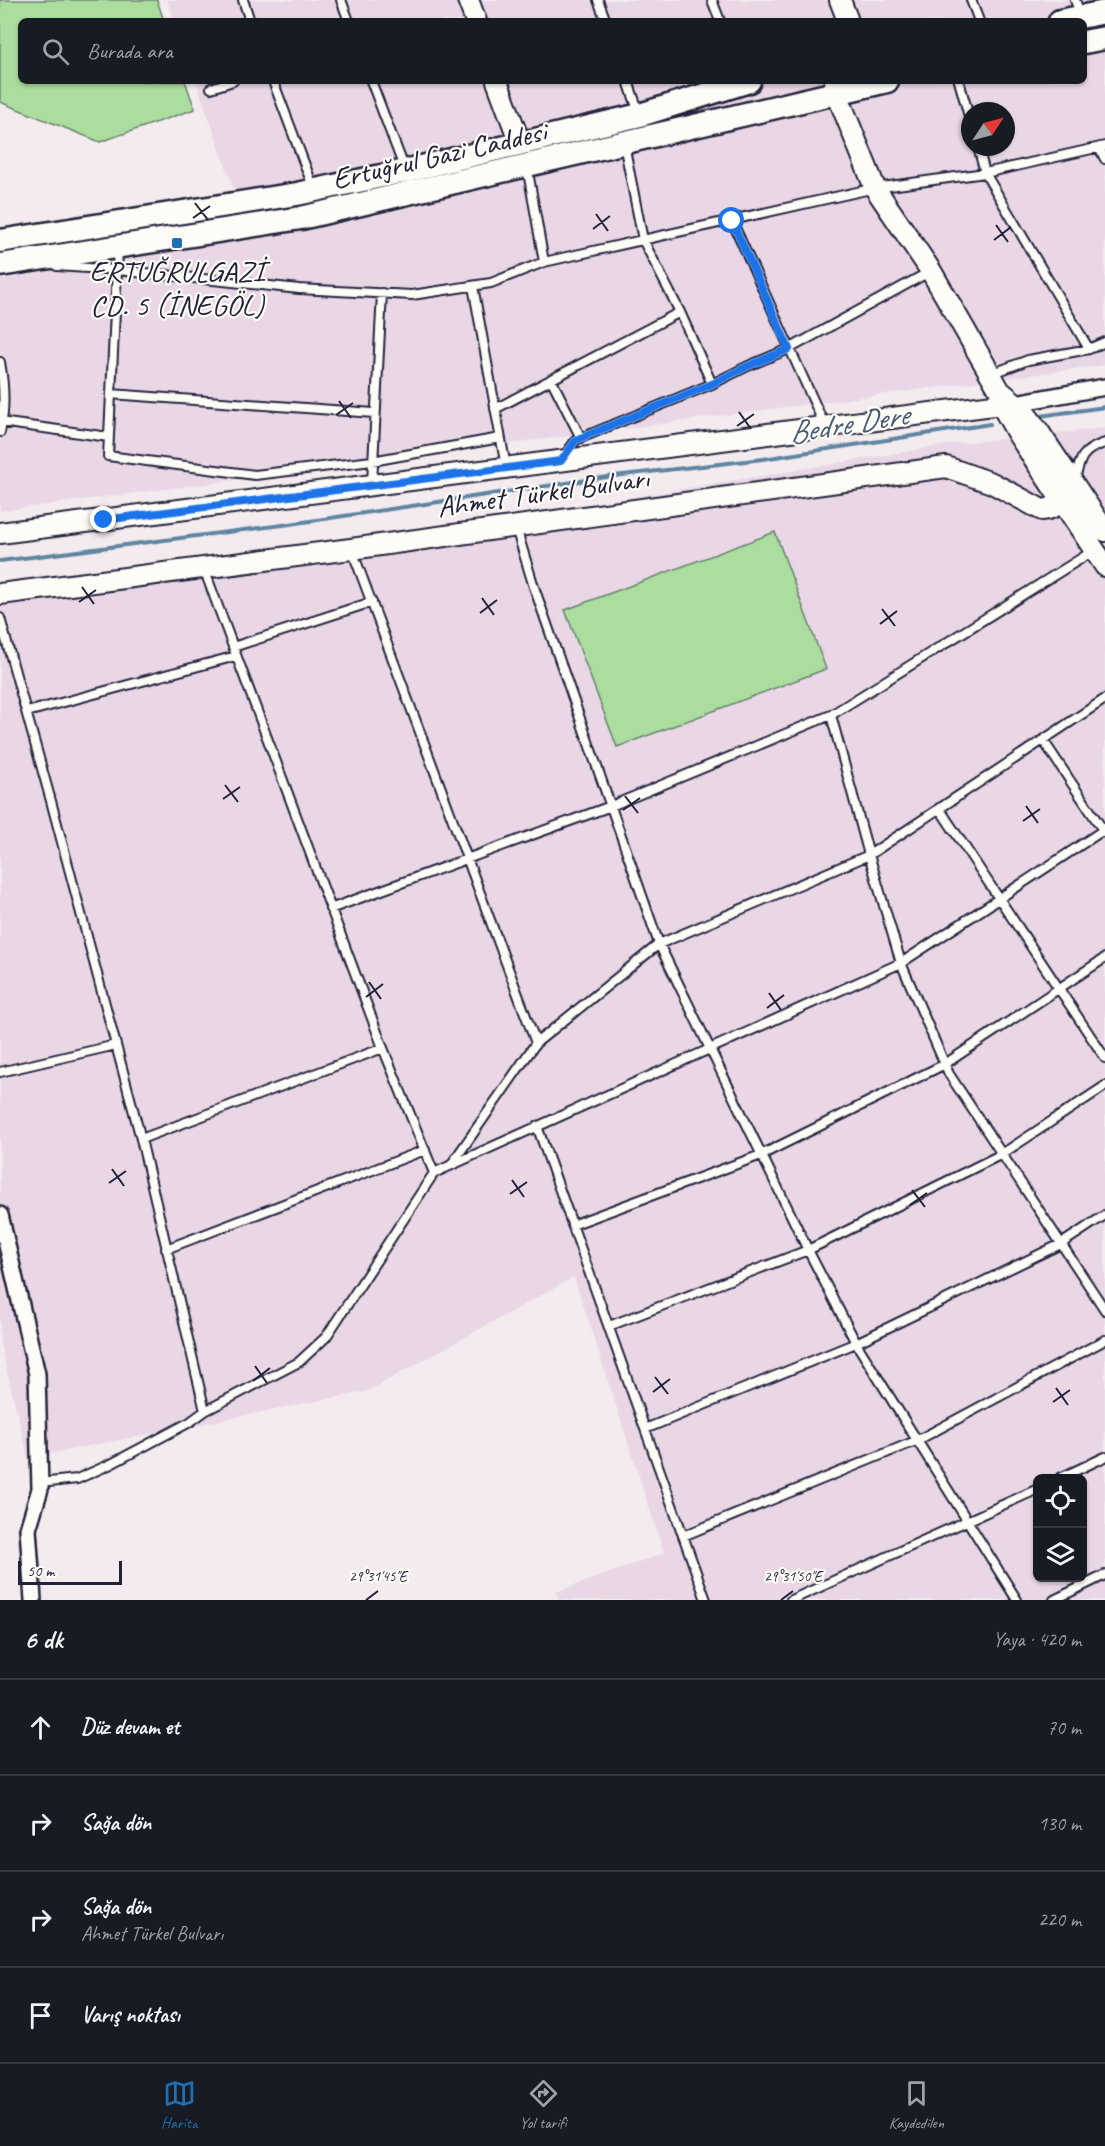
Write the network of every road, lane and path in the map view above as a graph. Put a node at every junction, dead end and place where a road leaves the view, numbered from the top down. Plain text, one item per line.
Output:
1 (243, 0) edge
2 (341, 0) edge
3 (468, 0) edge
4 (598, 0) edge
5 (712, 0) edge
6 (840, 0) edge
7 (971, 0) edge
8 (1105, 12) edge
9 (1072, 13) edge
10 (249, 18) edge
11 (348, 18) edge
12 (473, 18) edge
13 (605, 18) edge
14 (719, 18) edge
15 (847, 18) edge
16 (978, 18) edge
17 (1105, 38) edge
18 (1087, 41) edge
19 (223, 84) edge
20 (274, 84) edge
21 (372, 84) edge
22 (499, 84) edge
23 (628, 84) edge
24 (735, 84) edge
25 (858, 84) edge
26 (960, 84) edge
27 (836, 87) edge
28 (211, 88) dead end
29 (965, 102) edge
30 (640, 115) junction
31 (520, 143) junction
32 (624, 143) junction
33 (1102, 147) edge
34 (980, 156) edge
35 (1105, 159) edge
36 (526, 165) junction
37 (405, 171) junction
38 (985, 173) junction
39 (875, 188) junction
40 (315, 190) junction
41 (732, 221) junction
42 (644, 240) junction
43 (0, 241) edge
44 (118, 246) junction
45 (544, 262) junction
46 (7, 264) edge
47 (117, 270) junction
48 (930, 271) junction
49 (472, 286) junction
50 (382, 293) junction
51 (680, 312) junction
52 (1105, 342) edge
53 (789, 349) junction
54 (1089, 350) junction
55 (0, 362) edge
56 (990, 374) junction
57 (1, 376) edge
58 (551, 379) junction
59 (712, 384) junction
60 (1105, 387) edge
61 (111, 394) junction
62 (1005, 400) junction
63 (495, 409) junction
64 (374, 413) junction
65 (1, 422) edge
66 (825, 427) junction
67 (0, 432) edge
68 (109, 437) junction
69 (500, 438) junction
70 (581, 438) junction
71 (1105, 443) edge
72 (372, 461) junction
73 (561, 461) junction
74 (506, 468) junction
75 (1074, 484) junction
76 (371, 486) junction
77 (1062, 502) junction
78 (516, 526) junction
79 (1105, 531) edge
80 (0, 533) edge
81 (351, 549) junction
82 (1100, 558) edge
83 (203, 568) junction
84 (0, 594) edge
85 (372, 602) junction
86 (0, 618) edge
87 (233, 647) junction
88 (236, 656) junction
89 (1105, 699) edge
90 (27, 712) junction
91 (831, 715) junction
92 (1043, 740) junction
93 (611, 806) junction
94 (939, 808) junction
95 (1104, 831) edge
96 (869, 855) junction
97 (468, 858) junction
98 (999, 899) junction
99 (330, 909) junction
100 (659, 944) junction
101 (1105, 958) edge
102 (901, 963) junction
103 (1059, 989) junction
104 (536, 1043) junction
105 (116, 1045) junction
106 (382, 1048) junction
107 (710, 1049) junction
108 (1105, 1058) edge
109 (945, 1064) junction
110 (0, 1072) edge
111 (1105, 1086) edge
112 (537, 1126) junction
113 (141, 1139) junction
114 (425, 1150) junction
115 (1002, 1154) junction
116 (761, 1155) junction
117 (450, 1166) junction
118 (434, 1173) junction
119 (0, 1215) edge
120 (1105, 1215) edge
121 (572, 1225) junction
122 (1061, 1244) junction
123 (166, 1249) junction
124 (808, 1250) junction
125 (1105, 1310) edge
126 (609, 1326) junction
127 (1105, 1340) edge
128 (856, 1342) junction
129 (205, 1412) junction
130 (645, 1429) junction
131 (918, 1440) junction
132 (1105, 1457) edge
133 (1070, 1474) edge
134 (40, 1483) junction
135 (1033, 1491) edge
136 (968, 1522) junction
137 (683, 1536) junction
138 (1105, 1575) edge
139 (33, 1600) edge
140 (706, 1600) edge
141 (791, 1600) edge
142 (1017, 1600) edge
143 (1054, 1600) edge

1 - 10 lane
2 - 11 lane
3 - 12 street
4 - 13 lane
5 - 14 lane
6 - 15 street
7 - 16 lane
8 - 9 main road
17 - 18 main road
19 - 28 lane
20 - 40 lane
21 - 37 lane
22 - 31 street
23 - 30 lane
24 - 30 main road, Ertuğrul Gazi Caddesi
25 - 27 main road, Ertuğrul Gazi Caddesi
26 - 29 lane
27 - 32 main road, Ertuğrul Gazi Caddesi
27 - 39 street
30 - 31 main road, Ertuğrul Gazi Caddesi
31 - 36 main road
31 - 37 main road, Ertuğrul Gazi Caddesi
32 - 36 main road, Ertuğrul Gazi Caddesi
32 - 42 lane
33 - 35 lane
33 - 38 lane
34 - 38 lane
36 - 44 main road, Ertuğrul Gazi Caddesi
36 - 45 lane
37 - 40 main road, Ertuğrul Gazi Caddesi
38 - 39 lane
38 - 54 lane
39 - 41 lane
39 - 48 street
40 - 43 main road, Ertuğrul Gazi Caddesi
41 - 42 lane
41 - 53 lane
42 - 45 lane
42 - 51 lane
44 - 46 main road, Ertuğrul Gazi Caddesi
44 - 47 lane
45 - 49 lane
46 - 47 lane
47 - 50 lane
47 - 61 lane
48 - 53 lane
48 - 56 street
49 - 50 lane
49 - 63 lane
50 - 64 lane
51 - 58 lane
51 - 59 lane
52 - 54 lane
53 - 59 lane
53 - 66 lane
54 - 56 lane
55 - 57 lane
56 - 62 street
57 - 65 lane
58 - 63 lane
58 - 70 lane
59 - 70 lane
60 - 62 street
61 - 64 lane
61 - 68 lane
62 - 66 street, Ahmet Türkel Bulvarı
62 - 75 street
62 - 77 street
63 - 69 lane
64 - 72 lane
65 - 67 lane
65 - 68 lane
66 - 73 street, Ahmet Türkel Bulvarı
68 - 72 lane
69 - 72 lane
69 - 74 lane
70 - 73 lane
71 - 75 lane
72 - 76 lane
73 - 74 street, Ahmet Türkel Bulvarı
74 - 76 street, Ahmet Türkel Bulvarı
75 - 77 street
75 - 79 street
76 - 80 street, Ahmet Türkel Bulvarı
77 - 78 street, Ahmet Türkel Bulvarı
77 - 82 street
78 - 81 street, Ahmet Türkel Bulvarı
78 - 93 lane
81 - 83 street, Ahmet Türkel Bulvarı
81 - 85 lane
82 - 91 lane
83 - 84 street, Ahmet Türkel Bulvarı
83 - 87 lane
85 - 87 lane
85 - 97 lane
86 - 90 lane
87 - 88 lane
88 - 90 lane
88 - 99 lane
89 - 92 lane
90 - 105 lane
91 - 93 lane
91 - 96 lane
92 - 94 lane
92 - 95 lane
93 - 97 lane
93 - 100 lane
94 - 96 lane
94 - 98 lane
95 - 98 lane
96 - 100 lane
96 - 102 lane
97 - 99 lane
97 - 104 lane
98 - 102 lane
98 - 103 lane
99 - 106 lane
100 - 104 lane
100 - 107 lane
101 - 103 lane
102 - 107 lane
102 - 109 lane
103 - 108 lane
103 - 109 lane
104 - 117 lane
105 - 110 lane
105 - 113 lane
106 - 113 lane
106 - 114 lane
107 - 112 lane
107 - 116 lane
109 - 115 lane
109 - 116 lane
111 - 115 lane
112 - 117 lane
112 - 121 lane
113 - 123 lane
114 - 118 lane
114 - 123 lane
115 - 122 lane
115 - 124 lane
116 - 121 lane
116 - 124 lane
117 - 118 lane
118 - 129 lane
119 - 134 street
120 - 122 lane
121 - 126 lane
122 - 125 lane
122 - 128 lane
123 - 129 lane
124 - 126 lane
124 - 128 lane
126 - 130 lane
127 - 131 lane
128 - 130 lane
128 - 131 lane
129 - 134 lane
130 - 137 lane
131 - 136 lane
131 - 137 lane
132 - 133 lane
134 - 139 street
135 - 136 lane
136 - 141 lane
136 - 142 lane
137 - 140 lane
138 - 143 lane

